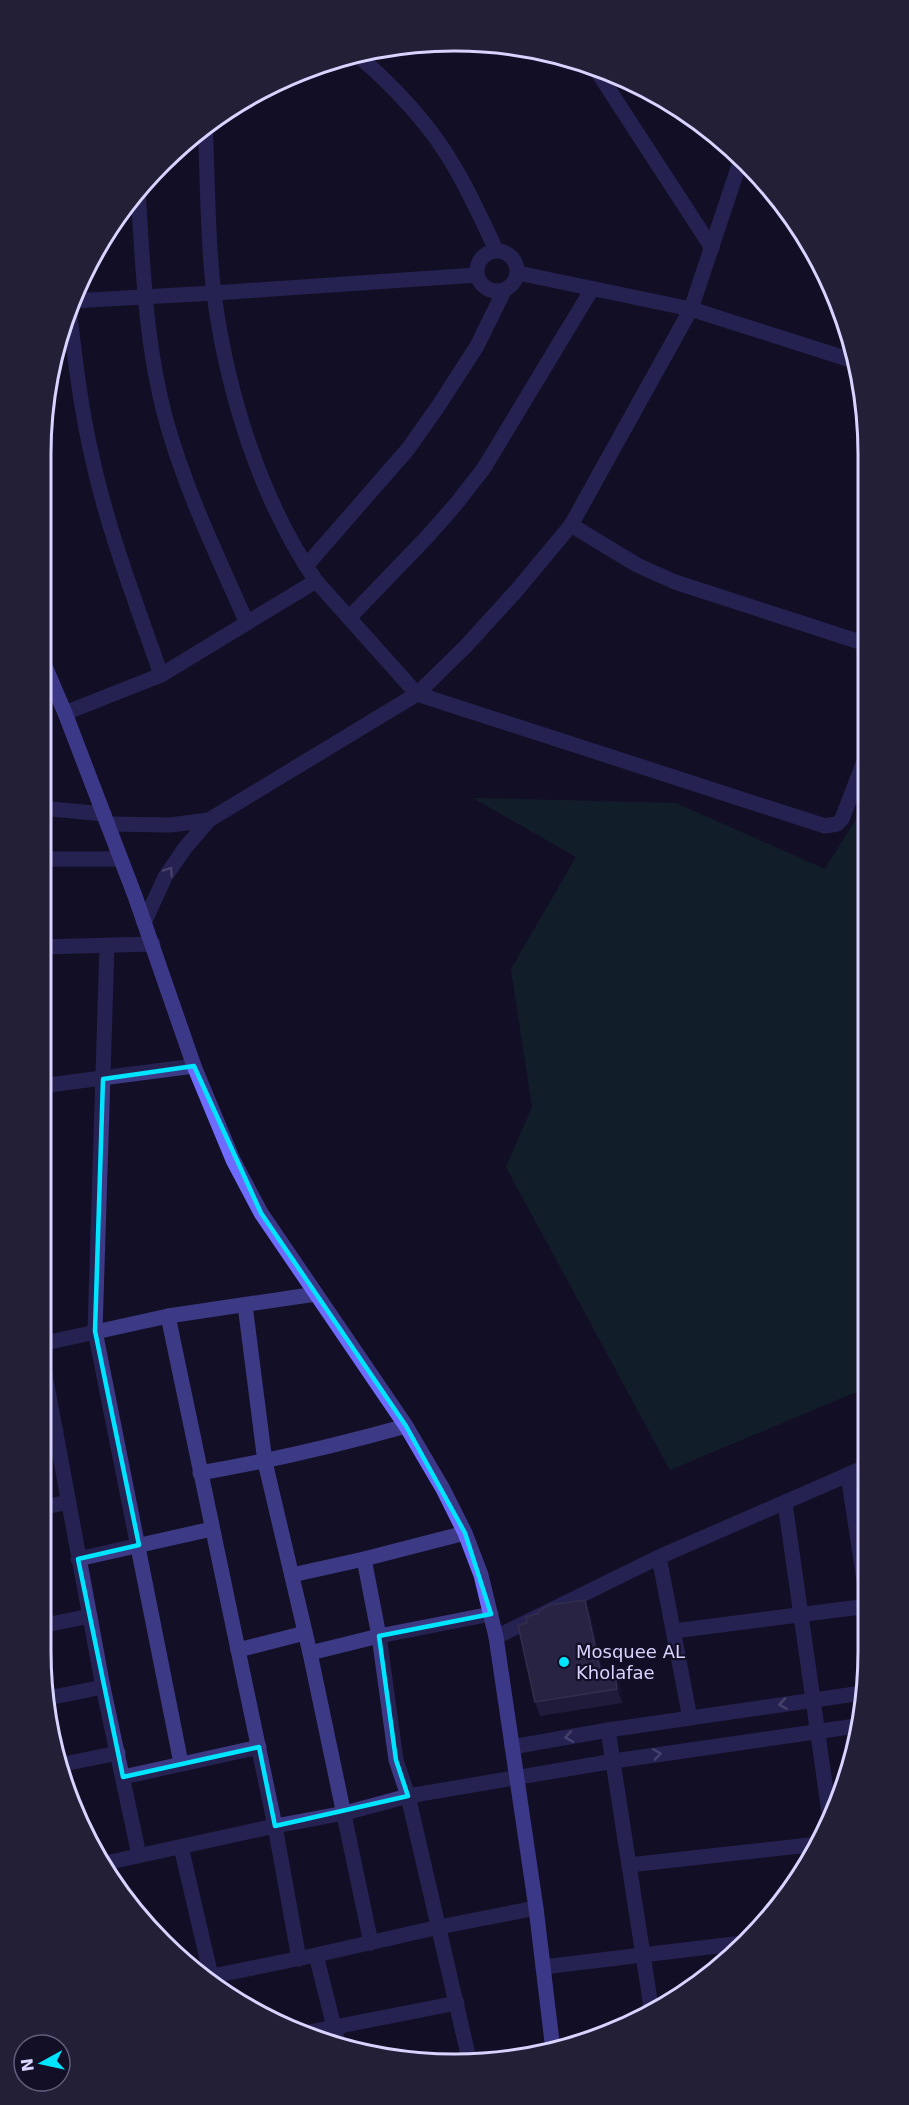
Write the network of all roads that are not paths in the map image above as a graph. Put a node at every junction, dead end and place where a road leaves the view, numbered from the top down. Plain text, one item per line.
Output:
1 (364, 62) edge
2 (602, 79) edge
3 (206, 137) edge
4 (738, 167) edge
5 (139, 203) edge
6 (712, 248) junction
7 (496, 250) junction
8 (518, 273) junction
9 (477, 275) junction
10 (592, 289) junction
11 (504, 291) junction
12 (214, 293) junction
13 (144, 297) junction
14 (82, 300) edge
15 (691, 309) junction
16 (71, 327) edge
17 (846, 357) edge
18 (571, 525) junction
19 (306, 566) junction
20 (316, 581) junction
21 (349, 618) junction
22 (247, 623) junction
23 (858, 641) edge
24 (161, 675) junction
25 (51, 681) edge
26 (417, 694) junction
27 (65, 712) junction
28 (858, 777) edge
29 (51, 810) edge
30 (105, 819) junction
31 (209, 820) junction
32 (51, 859) edge
33 (120, 859) junction
34 (144, 923) junction
35 (153, 944) junction
36 (107, 946) junction
37 (51, 947) edge
38 (194, 1066) junction
39 (103, 1079) junction
40 (51, 1085) edge
41 (316, 1294) junction
42 (245, 1305) junction
43 (168, 1316) junction
44 (95, 1331) junction
45 (51, 1341) edge
46 (51, 1407) edge
47 (406, 1426) junction
48 (56, 1431) junction
49 (51, 1432) edge
50 (265, 1462) junction
51 (858, 1470) edge
52 (200, 1473) junction
53 (848, 1475) junction
54 (68, 1502) junction
55 (786, 1503) junction
56 (51, 1506) edge
57 (212, 1529) junction
58 (465, 1533) junction
59 (858, 1540) edge
60 (139, 1545) junction
61 (659, 1557) junction
62 (78, 1559) junction
63 (364, 1559) junction
64 (292, 1575) junction
65 (858, 1607) edge
66 (491, 1614) junction
67 (802, 1615) junction
68 (90, 1616) junction
69 (51, 1624) edge
70 (674, 1631) junction
71 (305, 1633) junction
72 (379, 1636) junction
73 (496, 1637) junction
74 (238, 1650) junction
75 (310, 1653) junction
76 (103, 1687) junction
77 (856, 1694) edge
78 (54, 1697) edge
79 (814, 1700) junction
80 (690, 1718) junction
81 (850, 1727) edge
82 (608, 1730) junction
83 (819, 1731) junction
84 (259, 1747) junction
85 (512, 1747) junction
86 (118, 1753) junction
87 (614, 1761) junction
88 (67, 1763) edge
89 (181, 1763) junction
90 (123, 1777) junction
91 (516, 1778) junction
92 (408, 1796) junction
93 (829, 1801) edge
94 (345, 1813) junction
95 (275, 1826) junction
96 (808, 1845) edge
97 (181, 1847) junction
98 (139, 1855) junction
99 (111, 1862) edge
100 (629, 1865) junction
101 (536, 1908) junction
102 (439, 1927) junction
103 (371, 1942) junction
104 (729, 1946) edge
105 (316, 1955) junction
106 (642, 1955) junction
107 (299, 1959) junction
108 (543, 1967) junction
109 (209, 1971) edge
110 (216, 1976) edge
111 (457, 2003) junction
112 (650, 2003) edge
113 (335, 2027) junction
114 (318, 2030) edge
115 (337, 2036) edge
116 (552, 2042) edge
117 (468, 2053) edge

1 - 7 street
2 - 6 street
3 - 12 street
4 - 6 street
5 - 13 street
6 - 15 street
7 - 8 street
7 - 9 street
8 - 10 street
8 - 11 street
9 - 11 street
9 - 12 street
10 - 15 street
10 - 21 street
11 - 19 street
12 - 13 street
12 - 19 street
13 - 14 street
13 - 22 street
15 - 17 street
15 - 18 street
16 - 24 street
18 - 23 street
18 - 26 street
19 - 20 street
20 - 21 street
20 - 22 street
21 - 26 street
22 - 24 street
24 - 27 street
25 - 27 main road
26 - 28 street
26 - 31 street
27 - 30 main road
29 - 30 street
30 - 31 street
30 - 33 main road
34 -> 31 street
32 - 33 street
33 - 34 main road
34 - 35 main road
35 - 36 street
35 - 38 main road
36 - 37 street
36 - 39 street
38 - 39 street
38 - 41 main road
39 - 40 street
39 - 44 street
41 - 42 street
41 - 47 main road
42 - 43 street
42 - 50 street
43 - 44 street
43 - 52 street
44 - 45 street
44 - 60 street
46 - 48 street
47 - 50 street
47 - 58 main road
48 - 49 street
48 - 54 street
50 - 52 street
50 - 64 street
51 - 53 street
52 - 57 street
53 - 55 street
53 - 59 street
54 - 56 street
54 - 62 street
55 - 61 street
55 - 67 street
57 - 60 street
57 - 74 street
58 - 63 street
58 - 66 main road
60 - 62 street
60 - 89 street
61 - 70 street
61 - 73 street
62 - 68 street
63 - 64 street
63 - 72 street
64 - 71 street
65 - 67 street
66 - 72 street
66 - 73 main road
67 - 70 street
67 - 79 street
68 - 69 street
68 - 76 street
70 - 80 street
71 - 74 street
71 - 75 street
72 - 75 street
72 - 92 street
73 - 85 main road
74 - 84 street
75 - 94 street
76 - 78 street
76 - 86 street
77 - 79 street
79 -> 80 street
79 - 83 street
80 - 82 street
81 - 83 street
82 -> 85 street
82 - 87 street
87 -> 83 street
83 - 93 street
84 - 89 street
84 - 95 street
85 - 91 main road
86 - 88 street
86 - 90 street
87 - 91 street
87 - 100 street
89 - 90 street
90 - 98 street
91 - 92 street
91 - 101 main road
92 - 94 street
92 - 102 street
94 - 95 street
94 - 103 street
95 - 97 street
95 - 107 street
96 - 100 street
97 - 98 street
97 - 109 street
98 - 99 street
100 - 106 street
101 - 102 street
101 - 108 main road
102 - 103 street
102 - 111 street
103 - 105 street
104 - 106 street
105 - 107 street
105 - 113 street
106 - 108 street
106 - 112 street
107 - 110 street
108 - 116 main road
111 - 113 street
111 - 117 street
113 - 114 street
113 - 115 street

